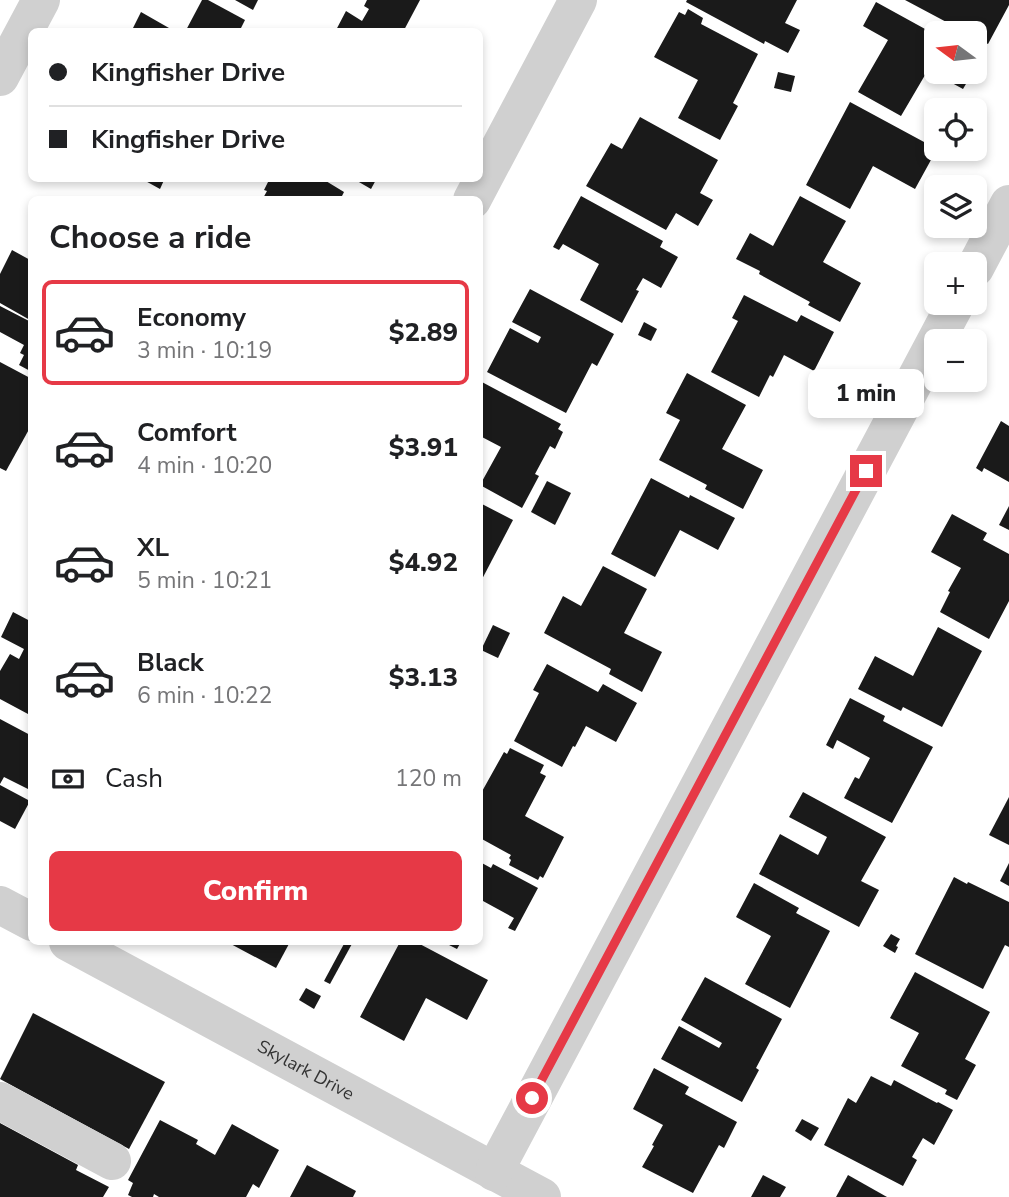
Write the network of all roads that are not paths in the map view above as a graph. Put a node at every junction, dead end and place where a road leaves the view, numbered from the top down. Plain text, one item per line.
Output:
1 (41, 0) edge
2 (579, 0) edge
3 (0, 77) edge
4 (483, 179) edge
5 (1009, 204) edge
6 (984, 252) edge
7 (950, 315) edge
8 (0, 905) edge
9 (28, 920) edge
10 (78, 945) edge
11 (0, 1101) edge
12 (112, 1161) dead end
13 (494, 1172) junction
14 (541, 1197) edge

1 - 3 street
2 - 4 street
5 - 6 street
7 - 13 street
8 - 9 street
10 - 13 street, Skylark Drive
11 - 12 street
13 - 14 street, Skylark Drive

